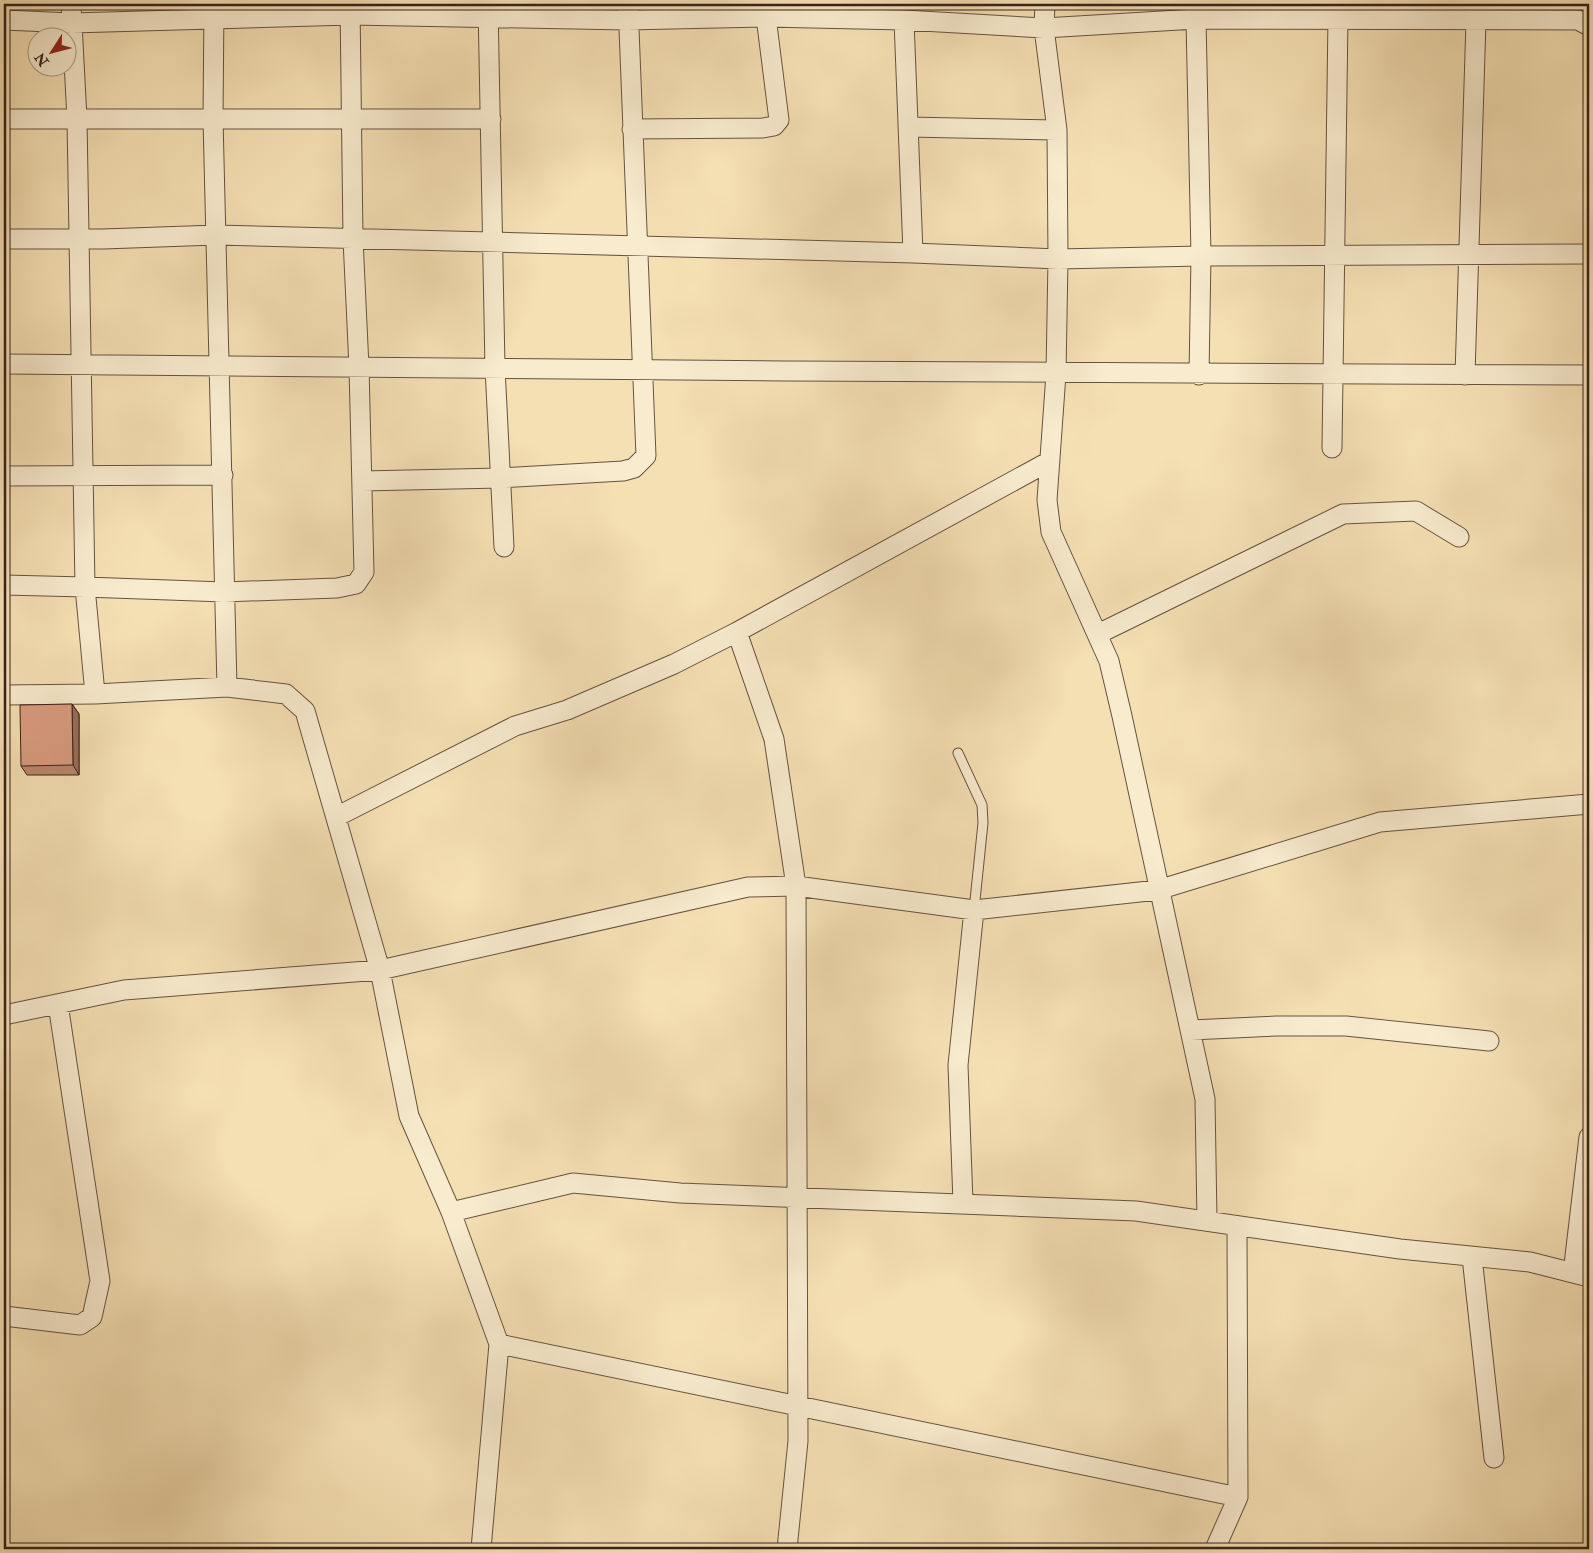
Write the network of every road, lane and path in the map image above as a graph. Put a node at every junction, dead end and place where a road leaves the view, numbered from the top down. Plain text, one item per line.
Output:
1 (71, 4) edge
2 (1045, 4) edge
3 (350, 10) edge
4 (488, 11) edge
5 (214, 12) edge
6 (627, 12) edge
7 (766, 18) junction
8 (1338, 18) junction
9 (1196, 19) junction
10 (4, 20) edge
11 (904, 20) junction
12 (1476, 21) junction
13 (72, 23) junction
14 (1589, 26) edge
15 (1044, 28) junction
16 (212, 118) junction
17 (351, 118) junction
18 (490, 118) junction
19 (4, 119) edge
20 (77, 119) junction
21 (908, 127) junction
22 (632, 129) junction
23 (1057, 130) junction
24 (216, 235) junction
25 (4, 239) edge
26 (79, 239) junction
27 (353, 239) junction
28 (493, 243) junction
29 (637, 246) junction
30 (913, 253) junction
31 (1589, 254) edge
32 (1334, 255) junction
33 (1469, 255) junction
34 (1201, 256) junction
35 (1058, 259) junction
36 (4, 364) edge
37 (82, 365) junction
38 (220, 366) junction
39 (359, 366) junction
40 (495, 368) junction
41 (642, 368) junction
42 (1056, 374) junction
43 (1199, 374) junction
44 (1333, 375) junction
45 (1465, 375) junction
46 (1589, 375) edge
47 (1332, 448) dead end
48 (1048, 462) junction
49 (223, 475) junction
50 (4, 476) edge
51 (83, 476) junction
52 (500, 478) junction
53 (362, 481) junction
54 (1459, 537) dead end
55 (504, 547) dead end
56 (4, 585) edge
57 (85, 587) junction
58 (224, 592) junction
59 (737, 632) junction
60 (1098, 634) junction
61 (227, 687) junction
62 (95, 694) junction
63 (4, 695) edge
64 (958, 753) dead end
65 (1589, 804) edge
66 (336, 817) junction
67 (796, 886) junction
68 (1158, 890) junction
69 (974, 910) junction
70 (380, 970) junction
71 (58, 1004) junction
72 (4, 1015) edge
73 (1191, 1030) junction
74 (1489, 1041) dead end
75 (1589, 1137) edge
76 (798, 1196) junction
77 (963, 1203) junction
78 (451, 1212) junction
79 (1207, 1222) junction
80 (1237, 1226) junction
81 (1472, 1256) junction
82 (1581, 1275) edge
83 (4, 1316) edge
84 (499, 1344) junction
85 (798, 1405) junction
86 (1494, 1458) dead end
87 (1238, 1497) junction
88 (483, 1549) edge
89 (787, 1549) edge
90 (1215, 1549) edge

1 - 13 street
2 - 15 street
3 - 4 street
3 - 5 street
3 - 17 street
4 - 6 street
4 - 18 street
5 - 13 street
5 - 16 street
6 - 7 street
6 - 22 street
7 - 11 street
7 - 22 street
8 - 9 street
8 - 12 street
8 - 32 street
9 - 15 street
9 - 34 street
10 - 13 street
11 - 15 street
11 - 21 street
12 - 14 street
12 - 33 street
13 - 20 street
15 - 23 street
16 - 17 street
16 - 20 street
16 - 24 street
17 - 18 street
17 - 27 street
18 - 28 street
19 - 20 street
20 - 26 street
21 - 23 street
21 - 30 street
22 - 29 street
23 - 35 street
24 - 26 street
24 - 27 street
24 - 38 street
25 - 26 street
26 - 37 street
27 - 28 street
27 - 39 street
28 - 29 street
28 - 40 street
29 - 30 street
29 - 41 street
30 - 35 street
31 - 33 street
32 - 33 street
32 - 34 street
32 - 44 street
33 - 45 street
34 - 35 street
34 - 43 street
35 - 42 street
36 - 37 street
37 - 38 street
37 - 51 street
38 - 39 street
38 - 49 street
39 - 40 street
39 - 53 street
40 - 41 street
40 - 52 street
41 - 42 street
41 - 52 street
42 - 43 street
42 - 48 street
43 - 44 street
44 - 45 street
44 - 47 street
45 - 46 street
48 - 59 street
48 - 60 street
49 - 51 street
49 - 58 street
50 - 51 street
51 - 57 street
52 - 53 street
52 - 55 street
53 - 58 street
54 - 60 street
56 - 57 street
57 - 58 street
57 - 62 street
58 - 61 street
59 - 66 street
59 - 67 street
60 - 68 street
61 - 62 street
61 - 66 street
62 - 63 street
64 - 69 lane
65 - 68 street
66 - 70 street
67 - 69 street
67 - 70 street
67 - 76 street
68 - 69 street
68 - 73 street
69 - 77 street
70 - 71 street
70 - 78 street
71 - 72 street
71 - 83 street
73 - 74 street
73 - 79 street
75 - 82 street
76 - 77 street
76 - 78 street
76 - 85 street
77 - 79 street
78 - 84 street
79 - 80 street
80 - 81 street
80 - 87 street
81 - 82 street
81 - 86 street
84 - 85 street
84 - 88 street
85 - 87 street
85 - 89 street
87 - 90 street

